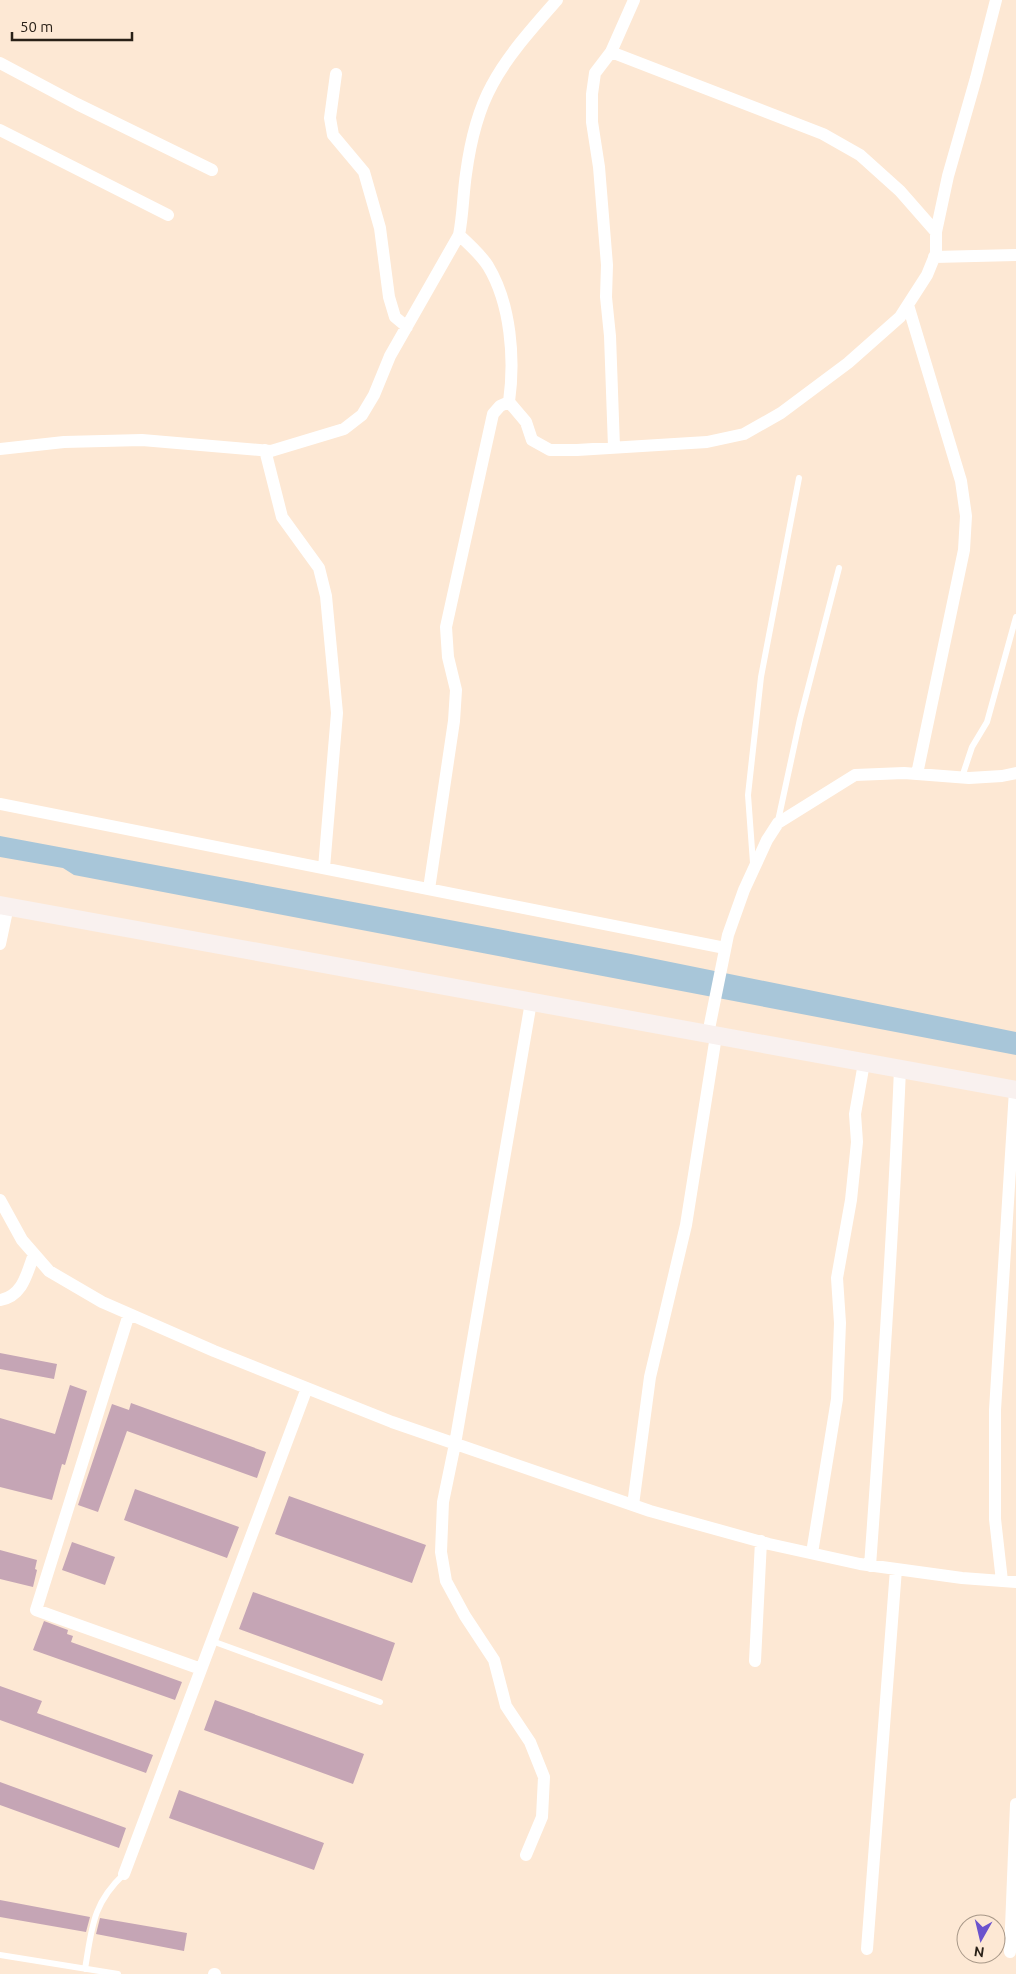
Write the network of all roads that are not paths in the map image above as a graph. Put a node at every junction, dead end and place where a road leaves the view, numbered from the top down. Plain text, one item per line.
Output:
1 (557, 0) edge
2 (634, 0) edge
3 (996, 0) edge
4 (611, 52) junction
5 (0, 63) edge
6 (336, 74) dead end
7 (0, 130) edge
8 (212, 170) dead end
9 (168, 215) dead end
10 (936, 232) junction
11 (459, 235) junction
12 (1016, 255) edge
13 (934, 257) junction
14 (908, 305) junction
15 (407, 327) junction
16 (509, 402) junction
17 (614, 447) junction
18 (0, 448) edge
19 (265, 450) junction
20 (800, 478) dead end
21 (839, 568) dead end
22 (1016, 617) edge
23 (1016, 773) edge
24 (917, 774) junction
25 (962, 777) junction
26 (0, 804) edge
27 (778, 823) junction
28 (324, 868) junction
29 (754, 869) junction
30 (429, 889) junction
31 (4, 906) edge
32 (0, 944) edge
33 (725, 948) junction
34 (531, 1002) junction
35 (712, 1035) junction
36 (864, 1063) junction
37 (900, 1069) junction
38 (1015, 1090) edge
39 (0, 1200) edge
40 (34, 1254) junction
41 (0, 1300) edge
42 (129, 1314) junction
43 (307, 1388) junction
44 (455, 1444) junction
45 (633, 1505) junction
46 (761, 1541) junction
47 (812, 1553) junction
48 (870, 1566) junction
49 (896, 1569) junction
50 (1002, 1581) junction
51 (1016, 1582) edge
52 (212, 1641) junction
53 (754, 1661) dead end
54 (201, 1670) junction
55 (380, 1702) dead end
56 (1016, 1804) edge
57 (526, 1855) dead end
58 (124, 1874) joint
59 (868, 1950) dead end
60 (1010, 1952) dead end
61 (0, 1955) edge
62 (85, 1969) junction
63 (118, 1974) edge

1 - 11 street
2 - 4 street
3 - 10 street
4 - 10 street
4 - 17 street
5 - 8 street
6 - 15 street
7 - 9 street
10 - 13 street
11 - 15 street
11 - 16 street
12 - 13 street
13 - 14 street
14 - 17 street
14 - 24 street
15 - 19 street
16 - 17 street
16 - 30 street
18 - 19 street
19 - 28 street
20 - 29 lane
21 - 27 lane
22 - 25 lane
23 - 25 street
24 - 25 street
24 - 27 street
26 - 28 street
27 - 29 street
28 - 30 street
29 - 33 street
30 - 33 street
31 - 32 street
31 - 34 main road
33 - 35 street
34 - 35 main road
34 - 44 street
35 - 36 main road
35 - 45 street
36 - 37 main road
36 - 47 street
37 - 38 main road
37 - 48 street
38 - 50 street
39 - 40 street
40 - 41 street
40 - 42 street
42 - 43 street
42 - 54 street
43 - 44 street
43 - 52 street
44 - 45 street
44 - 57 street
45 - 46 street
46 - 47 street
46 - 53 street
47 - 48 street
48 - 49 street
49 - 50 street
49 - 59 street
50 - 51 street
52 - 54 street
52 - 55 lane
54 - 58 street
56 - 60 street
58 - 62 lane
61 - 62 lane
62 - 63 lane

